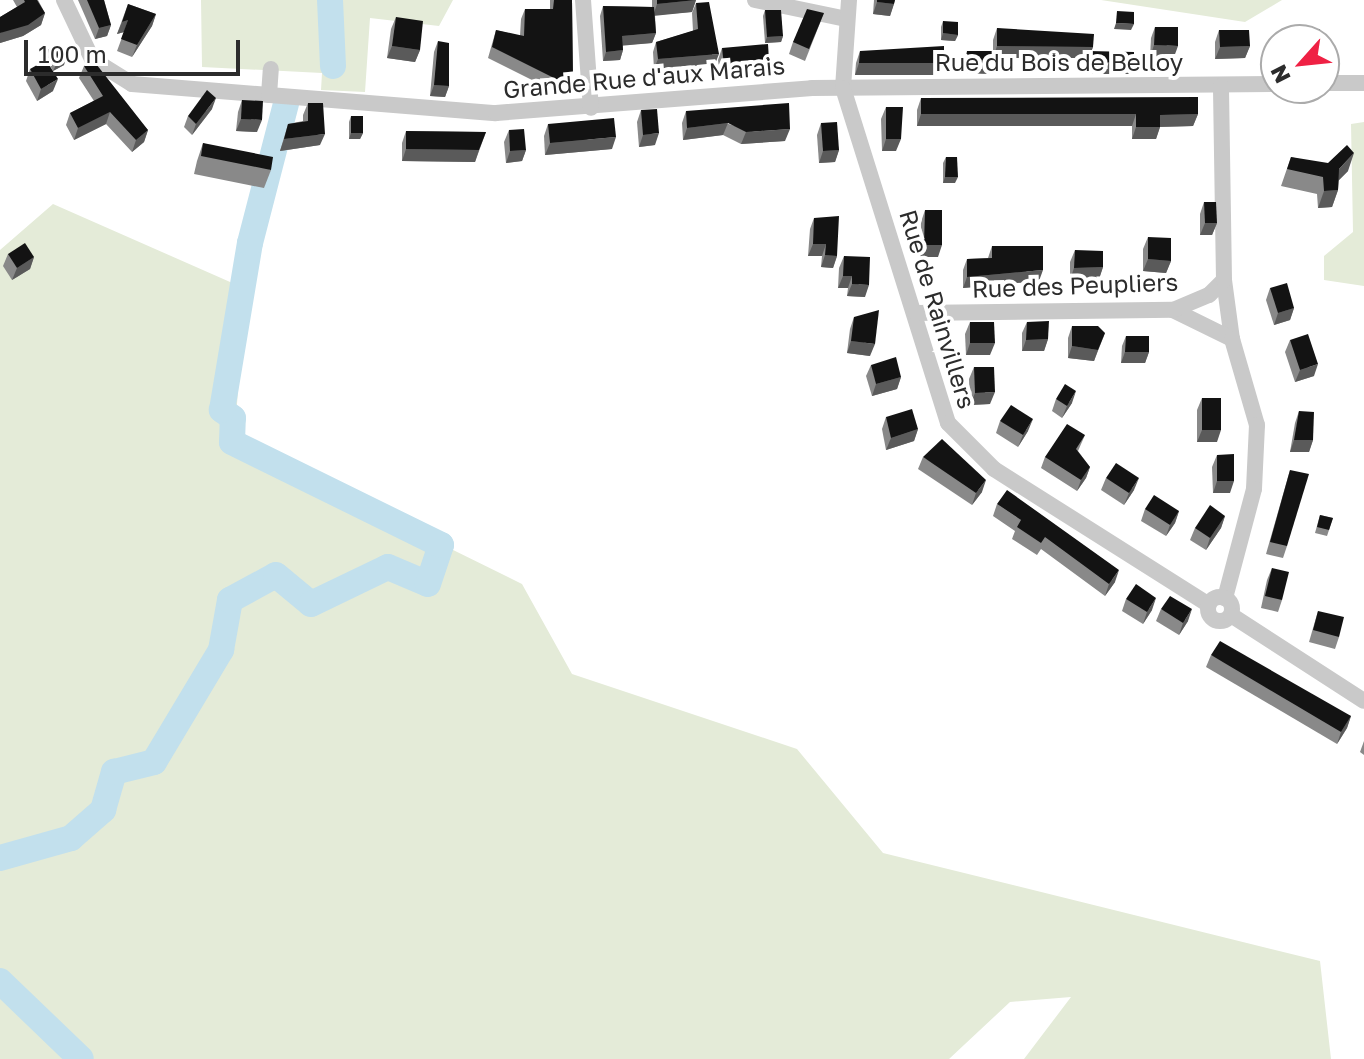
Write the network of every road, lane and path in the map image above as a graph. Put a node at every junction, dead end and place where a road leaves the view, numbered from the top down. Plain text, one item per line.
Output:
1 (64, 0) edge
2 (583, 0) edge
3 (755, 0) edge
4 (849, 0) edge
5 (847, 19) junction
6 (271, 69) dead end
7 (1340, 83) edge
8 (1364, 83) edge
9 (1260, 85) edge
10 (1221, 86) junction
11 (843, 88) junction
12 (269, 95) junction
13 (591, 108) junction
14 (1224, 280) junction
15 (1173, 310) junction
16 (916, 313) junction
17 (1232, 339) junction
18 (1225, 598) junction
19 (1209, 605) junction
20 (1231, 615) junction
21 (1364, 701) edge

1 - 12 street, Grande Rue d'aux Marais
2 - 13 street
3 - 5 street
4 - 5 street
5 - 11 street
6 - 12 street
7 - 8 street
9 - 10 street, Rue du Bois de Belloy
10 - 11 street, Rue du Bois de Belloy
10 - 14 street
11 - 13 street, Grande Rue d'aux Marais
11 - 16 street, Rue de Rainvillers
12 - 13 street, Grande Rue d'aux Marais
14 - 15 street, Rue des Peupliers
14 - 17 street
15 - 16 street, Rue des Peupliers
15 - 17 street
16 - 19 street, Rue de Rainvillers
17 - 18 street
18 - 19 street
18 - 20 street
19 - 20 street, Rue de Rainvillers
20 - 21 street

